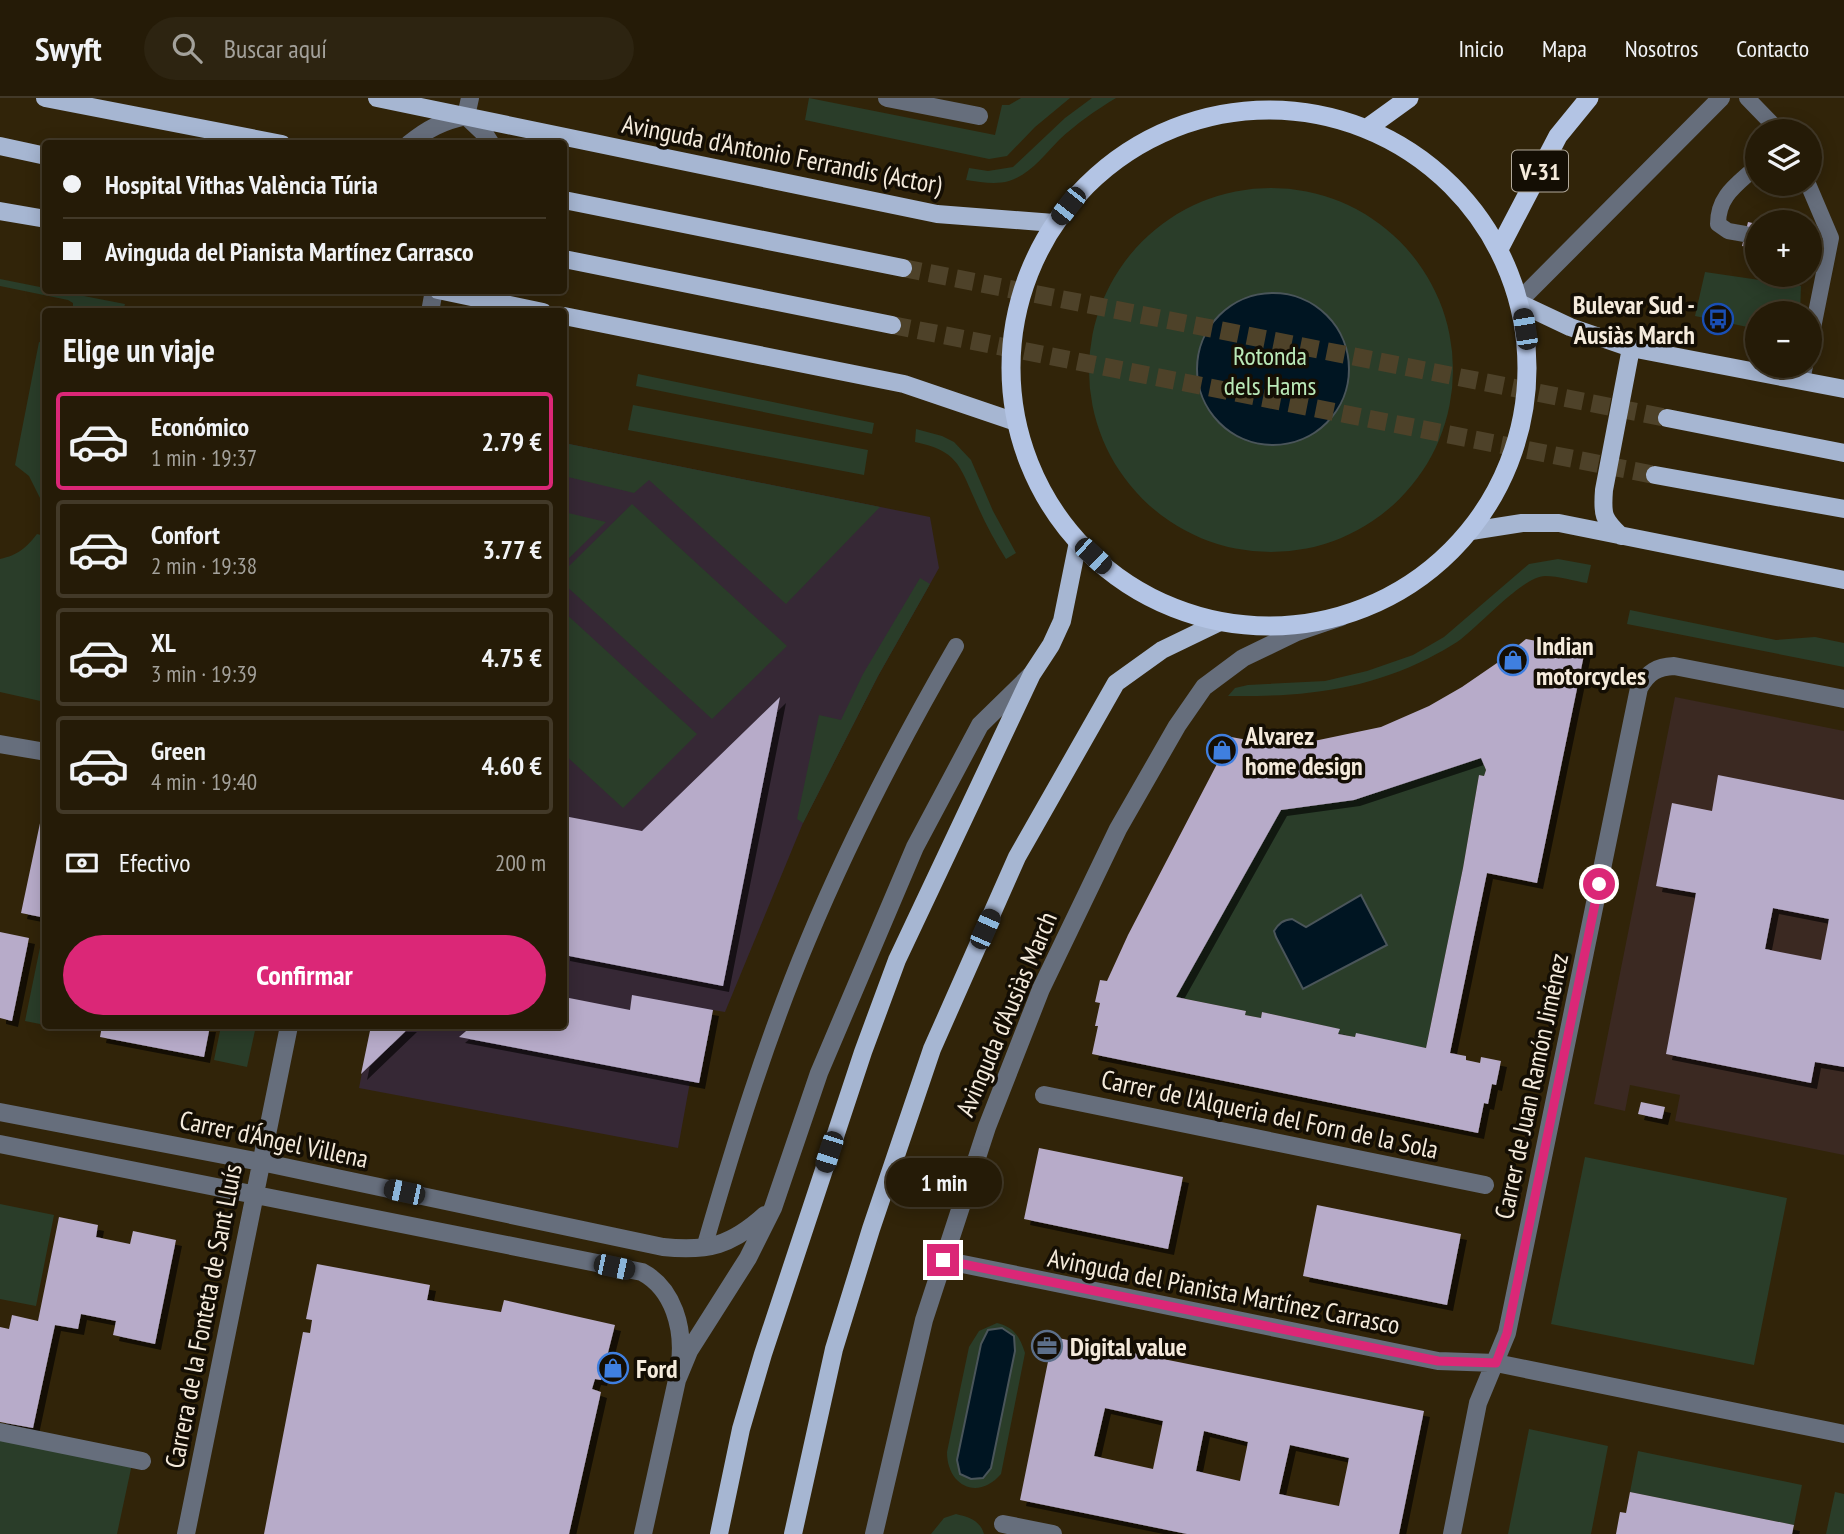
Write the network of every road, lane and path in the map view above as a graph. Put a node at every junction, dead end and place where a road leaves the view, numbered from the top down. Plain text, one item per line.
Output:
1 (45, 98) edge
2 (377, 98) edge
3 (470, 98) edge
4 (887, 98) edge
5 (1409, 98) edge
6 (1590, 98) edge
7 (1721, 98) edge
8 (1747, 98) edge
9 (979, 116) dead end
10 (466, 117) junction
11 (1767, 119) edge
12 (1366, 129) junction
13 (261, 140) edge
14 (414, 140) edge
15 (488, 140) edge
16 (0, 146) edge
17 (42, 155) edge
18 (1745, 177) edge
19 (1813, 196) edge
20 (567, 201) edge
21 (0, 211) edge
22 (42, 218) edge
23 (1054, 223) junction
24 (1745, 234) dead end
25 (1834, 243) edge
26 (1499, 249) junction
27 (567, 261) edge
28 (903, 268) tunnel mouth
29 (455, 294) edge
30 (1820, 301) edge
31 (1520, 302) junction
32 (524, 308) edge
33 (567, 317) edge
34 (892, 325) tunnel mouth
35 (1631, 348) junction
36 (1745, 365) edge
37 (1816, 378) edge
38 (1844, 389) edge
39 (1667, 418) tunnel mouth
40 (1016, 422) junction
41 (1844, 453) edge
42 (1655, 475) tunnel mouth
43 (1844, 509) edge
44 (1471, 531) junction
45 (1621, 536) junction
46 (1078, 542) junction
47 (1844, 580) edge
48 (1341, 617) junction
49 (1220, 622) junction
50 (956, 646) dead end
51 (1032, 674) junction
52 (1844, 699) edge
53 (0, 744) edge
54 (42, 751) edge
55 (288, 1029) edge
56 (1044, 1095) dead end
57 (0, 1112) edge
58 (0, 1143) edge
59 (261, 1162) junction
60 (1485, 1185) dead end
61 (254, 1194) junction
62 (773, 1208) junction
63 (704, 1248) junction
64 (943, 1260) junction
65 (1496, 1363) junction
66 (677, 1380) junction
67 (0, 1432) edge
68 (1844, 1434) edge
69 (142, 1461) dead end
70 (1003, 1524) dead end
71 (186, 1534) edge
72 (643, 1534) edge
73 (719, 1534) edge
74 (793, 1534) edge
75 (874, 1534) edge
76 (1053, 1534) edge
77 (1452, 1534) edge

1 - 13 main road
2 - 10 main road, Avinguda d'Antonio Ferrandis (Actor)
3 - 10 street
4 - 9 street
5 - 12 highway
6 - 26 highway, V-31
7 - 31 street
8 - 11 lane
10 - 14 street
10 - 15 street
10 - 23 main road, Avinguda d'Antonio Ferrandis (Actor)
12 - 23 highway
12 - 26 highway
16 - 17 main road
18 - 24 lane
19 - 25 lane
20 - 28 main road
21 - 22 main road
23 - 40 highway
25 - 30 lane
26 - 31 highway
27 - 34 main road
29 - 32 main road
31 - 35 main road
31 - 44 highway
33 - 40 main road
35 - 36 main road
35 - 45 main road
37 - 38 main road
39 - 41 main road
40 - 46 highway
42 - 43 main road
44 - 45 main road
44 - 48 highway
45 - 47 main road
46 - 49 highway
46 - 51 main road
48 - 49 highway
48 - 64 street, Avinguda d'Ausiàs March
49 - 74 main road, Avinguda d'Ausiàs March
50 - 63 lane
51 - 62 street
51 - 73 main road
52 - 65 street, Carrer de Juan Ramón Jiménez
53 - 54 street
55 - 59 street, Carrera de la Fonteta de Sant Lluís
56 - 60 street, Carrer de l'Alqueria del Forn de la Sola
57 - 59 street, Carrer d'Ángel Villena
58 - 61 street
59 - 61 street, Carrera de la Fonteta de Sant Lluís
59 - 63 street, Carrer d'Ángel Villena
61 - 66 street
61 - 71 street, Carrera de la Fonteta de Sant Lluís
62 - 63 street, Carrer d'Ángel Villena
62 - 66 street
64 - 65 street, Avinguda del Pianista Martínez Carrasco
64 - 75 street, Avinguda d'Ausiàs March
65 - 68 street, Avinguda del Pianista Martínez Carrasco
65 - 77 street, Carrer de Juan Ramón Jiménez
66 - 72 street
67 - 69 street
70 - 76 street

